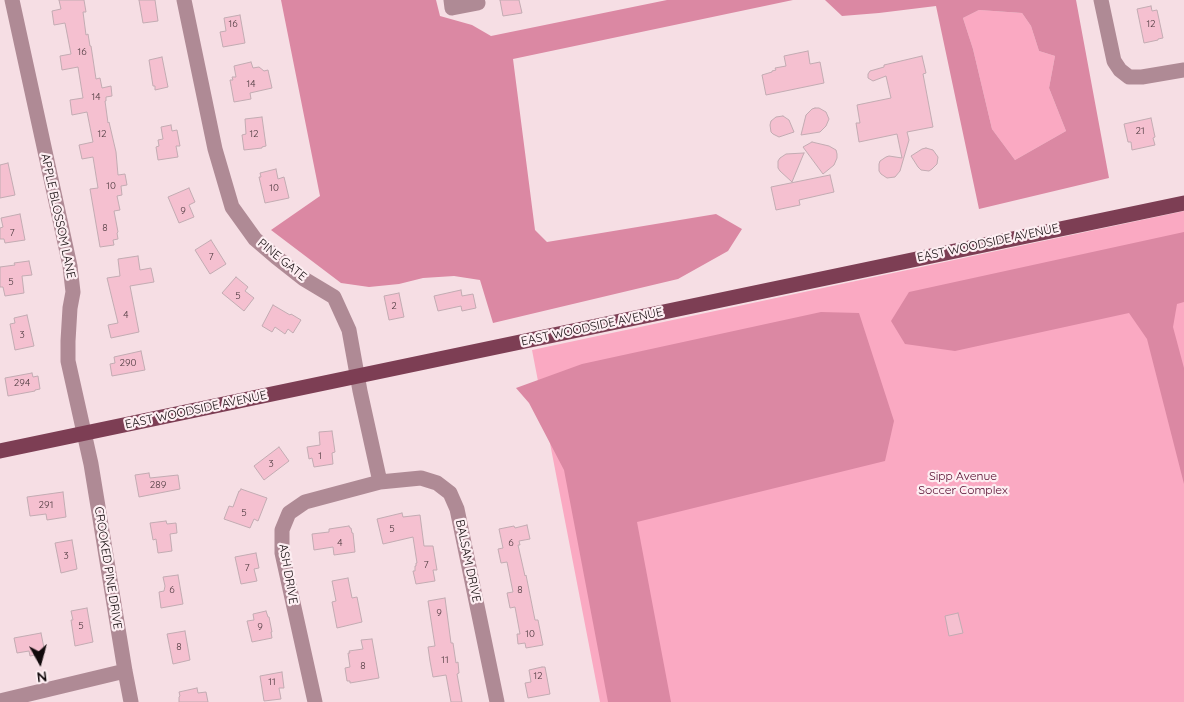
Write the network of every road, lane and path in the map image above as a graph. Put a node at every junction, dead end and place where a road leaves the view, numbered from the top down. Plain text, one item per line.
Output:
1 (12, 0) edge
2 (184, 0) edge
3 (451, 0) edge
4 (1101, 0) edge
5 (478, 3) dead end
6 (1184, 70) edge
7 (1184, 202) edge
8 (358, 376) junction
9 (84, 433) junction
10 (0, 451) edge
11 (380, 482) junction
12 (124, 671) junction
13 (0, 702) edge
14 (131, 702) edge
15 (314, 702) edge
16 (497, 702) edge

1 - 9 street, APPLE BLOSSOM LANE
2 - 8 street, PINE GATE
3 - 5 street
4 - 6 street
7 - 8 main road, EAST WOODSIDE AVENUE
8 - 9 main road, EAST WOODSIDE AVENUE
8 - 11 street, PINE GATE
9 - 10 main road, EAST WOODSIDE AVENUE
9 - 12 street, CROOKED PINE DRIVE
11 - 15 street, ASH DRIVE
11 - 16 street, BALSAM DRIVE
12 - 13 street
12 - 14 street, CROOKED PINE DRIVE

